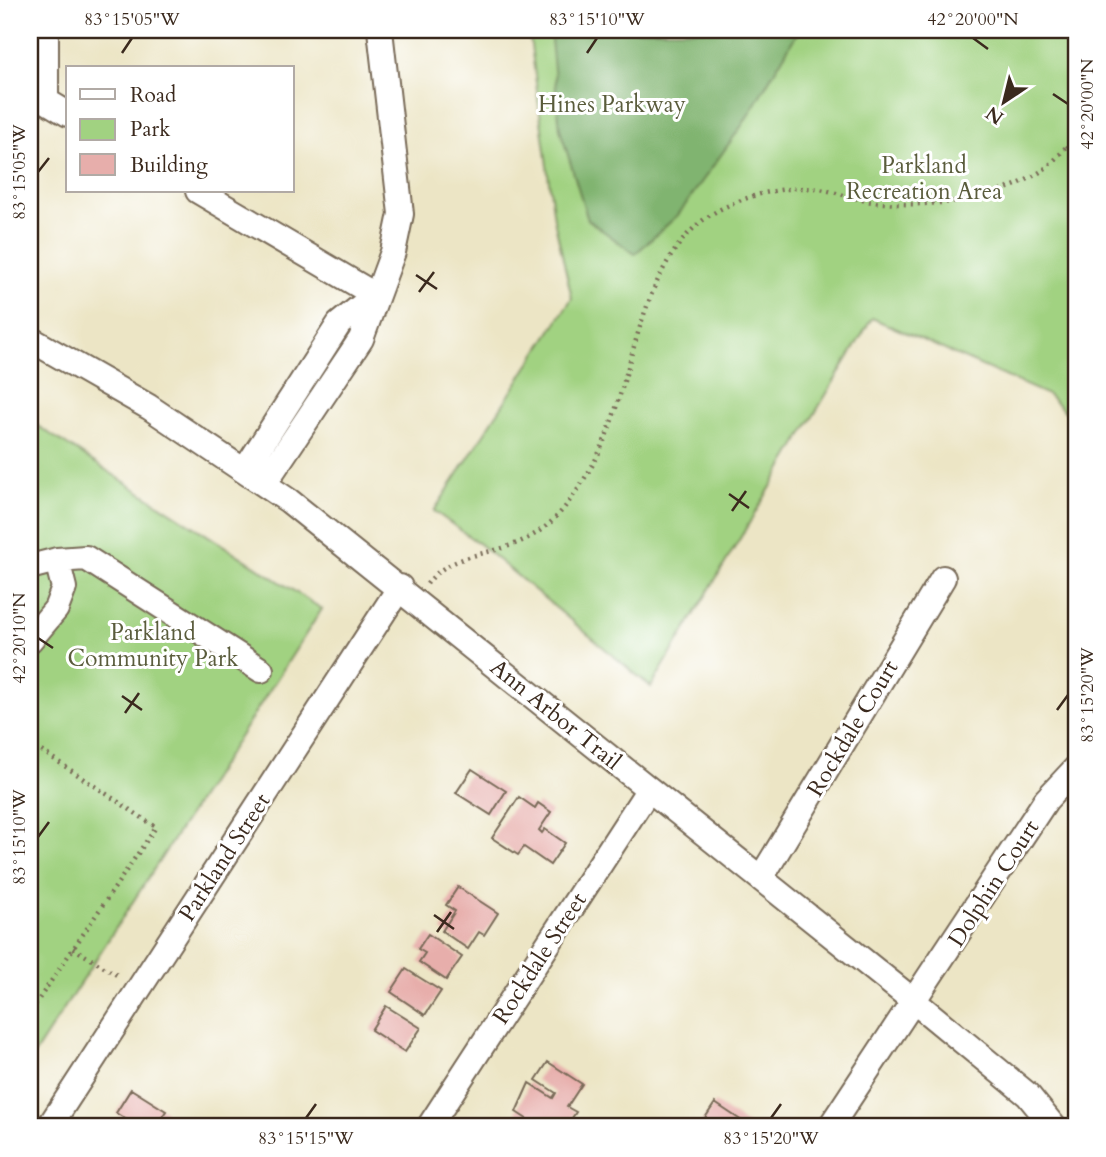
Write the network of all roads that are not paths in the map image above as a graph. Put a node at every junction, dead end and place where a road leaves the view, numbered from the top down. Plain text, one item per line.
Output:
1 (46, 30) edge
2 (380, 30) edge
3 (38, 96) edge
4 (66, 113) edge
5 (200, 192) edge
6 (375, 295) junction
7 (30, 339) edge
8 (254, 477) junction
9 (57, 560) junction
10 (30, 567) edge
11 (943, 578) dead end
12 (400, 587) junction
13 (30, 640) edge
14 (261, 670) dead end
15 (1076, 768) edge
16 (649, 789) junction
17 (761, 878) junction
18 (915, 1002) junction
19 (48, 1127) edge
20 (429, 1127) edge
21 (830, 1127) edge
22 (1054, 1127) edge

1 - 3 street
2 - 6 street
3 - 4 street
5 - 6 street
6 - 8 street
7 - 8 street, Ann Arbor Trail
8 - 12 street, Ann Arbor Trail
9 - 10 street
9 - 13 street
9 - 14 street
11 - 17 street, Rockdale Court
12 - 16 street, Ann Arbor Trail
12 - 19 street, Parkland Street
15 - 18 street, Dolphin Court
16 - 17 street, Ann Arbor Trail
16 - 20 street, Rockdale Street
17 - 18 street, Ann Arbor Trail
18 - 21 street, Dolphin Court
18 - 22 street, Ann Arbor Trail

